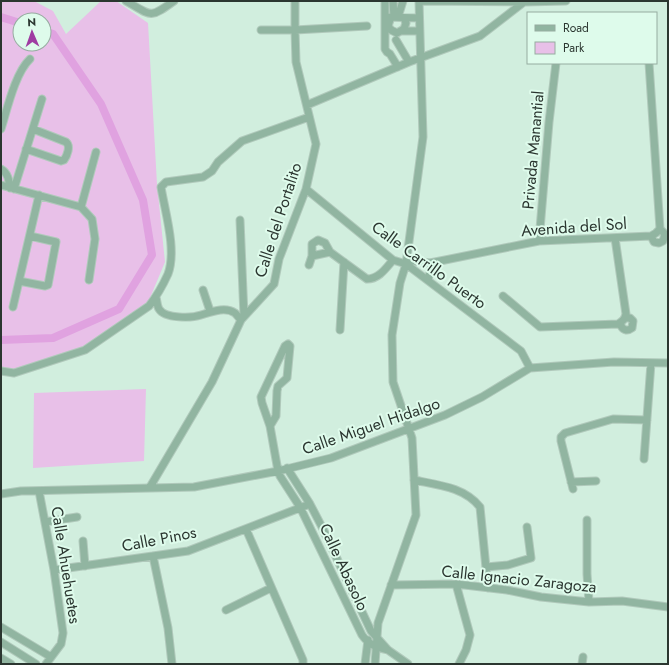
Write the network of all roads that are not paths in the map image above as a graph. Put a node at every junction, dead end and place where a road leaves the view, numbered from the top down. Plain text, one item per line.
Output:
1 (126, 1) edge
2 (174, 1) edge
3 (295, 1) edge
4 (385, 1) edge
5 (393, 1) edge
6 (403, 1) edge
7 (419, 1) edge
8 (566, 1) edge
9 (529, 2) edge
10 (394, 17) junction
11 (419, 18) junction
12 (367, 26) dead end
13 (261, 30) dead end
14 (295, 30) junction
15 (419, 31) junction
16 (398, 35) junction
17 (390, 54) junction
18 (30, 59) dead end
19 (420, 59) junction
20 (409, 62) junction
21 (556, 64) edge
22 (649, 64) edge
23 (398, 68) junction
24 (42, 99) dead end
25 (307, 105) junction
26 (310, 117) junction
27 (1, 129) edge
28 (33, 129) junction
29 (26, 149) junction
30 (96, 152) dead end
31 (1, 169) edge
32 (1, 185) edge
33 (12, 188) junction
34 (306, 189) junction
35 (39, 195) junction
36 (81, 207) junction
37 (240, 220) dead end
38 (30, 236) junction
39 (615, 238) junction
40 (539, 240) junction
41 (330, 252) junction
42 (312, 256) junction
43 (393, 260) junction
44 (344, 262) junction
45 (406, 262) junction
46 (430, 263) junction
47 (309, 265) dead end
48 (89, 280) dead end
49 (428, 280) junction
50 (19, 281) junction
51 (203, 290) dead end
52 (502, 296) dead end
53 (156, 297) junction
54 (13, 307) dead end
55 (210, 311) junction
56 (242, 318) junction
57 (340, 330) dead end
58 (651, 363) junction
59 (668, 364) edge
60 (530, 368) junction
61 (1, 371) edge
62 (647, 420) junction
63 (270, 426) junction
64 (408, 428) junction
65 (644, 459) dead end
66 (287, 468) junction
67 (278, 471) junction
68 (294, 478) junction
69 (414, 480) junction
70 (596, 481) dead end
71 (285, 484) junction
72 (150, 488) junction
73 (39, 491) junction
74 (1, 494) edge
75 (310, 504) junction
76 (300, 507) junction
77 (78, 517) dead end
78 (587, 520) dead end
79 (45, 522) junction
80 (527, 527) dead end
81 (323, 528) junction
82 (246, 529) junction
83 (313, 533) junction
84 (83, 541) dead end
85 (153, 556) junction
86 (85, 566) junction
87 (486, 567) junction
88 (54, 570) junction
89 (456, 584) junction
90 (391, 585) junction
91 (271, 588) junction
92 (488, 588) junction
93 (589, 602) junction
94 (668, 607) edge
95 (226, 610) dead end
96 (366, 621) junction
97 (355, 623) junction
98 (378, 623) junction
99 (1, 627) edge
100 (371, 631) junction
101 (14, 636) junction
102 (376, 636) junction
103 (1, 642) edge
104 (367, 642) junction
105 (9, 647) junction
106 (376, 647) junction
107 (388, 650) junction
108 (51, 657) junction
109 (1, 658) edge
110 (32, 663) edge
111 (11, 664) edge
112 (46, 664) edge
113 (172, 664) edge
114 (303, 664) edge
115 (365, 664) edge
116 (375, 664) edge
117 (408, 664) edge
118 (459, 664) edge

1 - 2 street
3 - 14 street, Calle del Portalito
4 - 10 street
5 - 10 street
6 - 10 street
7 - 9 street
7 - 11 street
8 - 9 street
9 - 19 street
10 - 11 street
10 - 16 street
10 - 16 street
10 - 17 street
11 - 15 street
12 - 14 street
13 - 14 street
14 - 25 street, Calle del Portalito
15 - 16 street
15 - 19 street
16 - 17 street
16 - 20 street
17 - 23 street
18 - 27 street
19 - 20 street
19 - 45 street
20 - 23 street
21 - 40 street, Privada Manantial
22 - 39 street, Avenida del Sol
23 - 25 street
24 - 28 street
25 - 26 street, Calle del Portalito
26 - 34 street, Calle del Portalito
26 - 53 street
28 - 29 street
28 - 29 street
29 - 33 street
30 - 36 street
31 - 33 street
32 - 33 street
33 - 35 street
34 - 43 street, Calle Carrillo Puerto
34 - 56 street, Calle del Portalito
35 - 36 street
35 - 38 street
36 - 48 street
37 - 56 street
38 - 50 street
38 - 50 street
39 - 40 street, Avenida del Sol
39 - 52 street
40 - 46 street, Avenida del Sol
41 - 42 street
41 - 42 street
41 - 44 street
42 - 47 street
43 - 44 street
43 - 45 street, Calle Carrillo Puerto
44 - 57 street
45 - 46 street, Avenida del Sol
45 - 49 street, Calle Carrillo Puerto
45 - 64 street
46 - 49 street
49 - 60 street, Calle Carrillo Puerto
50 - 54 street
51 - 55 street
53 - 55 street
53 - 61 street
55 - 56 street
56 - 72 street, Calle del Portalito
58 - 59 street, Calle Miguel Hidalgo
58 - 60 street, Calle Miguel Hidalgo
58 - 62 street
60 - 64 street, Calle Miguel Hidalgo
62 - 65 street
62 - 70 street
63 - 63 street, Calle Abasolo
63 - 67 street, Calle Abasolo
64 - 66 street, Calle Miguel Hidalgo
64 - 69 street
66 - 67 street, Calle Miguel Hidalgo
66 - 68 street, Calle Abasolo
67 - 71 street, Calle Abasolo
67 - 72 street, Calle Miguel Hidalgo
68 - 71 street
68 - 75 street, Calle Abasolo
69 - 87 street
69 - 90 street
71 - 76 street, Calle Abasolo
72 - 73 street, Calle Miguel Hidalgo
73 - 74 street, Calle Miguel Hidalgo
73 - 79 street, Calle Ahuehuetes
75 - 76 street, Calle Pinos
75 - 81 street, Calle Abasolo
76 - 82 street, Calle Pinos
76 - 83 street, Calle Abasolo
77 - 79 street
78 - 93 street
79 - 88 street, Calle Ahuehuetes
80 - 87 street
81 - 83 street
81 - 96 street, Calle Abasolo
82 - 85 street, Calle Pinos
82 - 91 street
83 - 97 street, Calle Abasolo
84 - 86 street
85 - 86 street, Calle Pinos
85 - 113 street
86 - 88 street, Calle Pinos
87 - 92 street
88 - 108 street, Calle Ahuehuetes
89 - 90 street, Calle Ignacio Zaragoza
89 - 92 street, Calle Ignacio Zaragoza
89 - 118 street
90 - 98 street
91 - 95 street
91 - 114 street
92 - 93 street, Calle Ignacio Zaragoza
93 - 94 street, Calle Ignacio Zaragoza
96 - 97 street
96 - 100 street, Calle Abasolo
97 - 104 street, Calle Abasolo
98 - 100 street
98 - 102 street
99 - 101 street
100 - 102 street, Calle Abasolo
100 - 104 street
101 - 105 street
101 - 108 street
102 - 106 street
102 - 107 street, Calle Abasolo
103 - 105 street
104 - 106 street, Calle Abasolo
104 - 115 street
105 - 110 street
106 - 107 street, Calle Abasolo
106 - 116 street
107 - 117 street, Calle Abasolo
108 - 112 street, Calle Ahuehuetes
109 - 111 street

